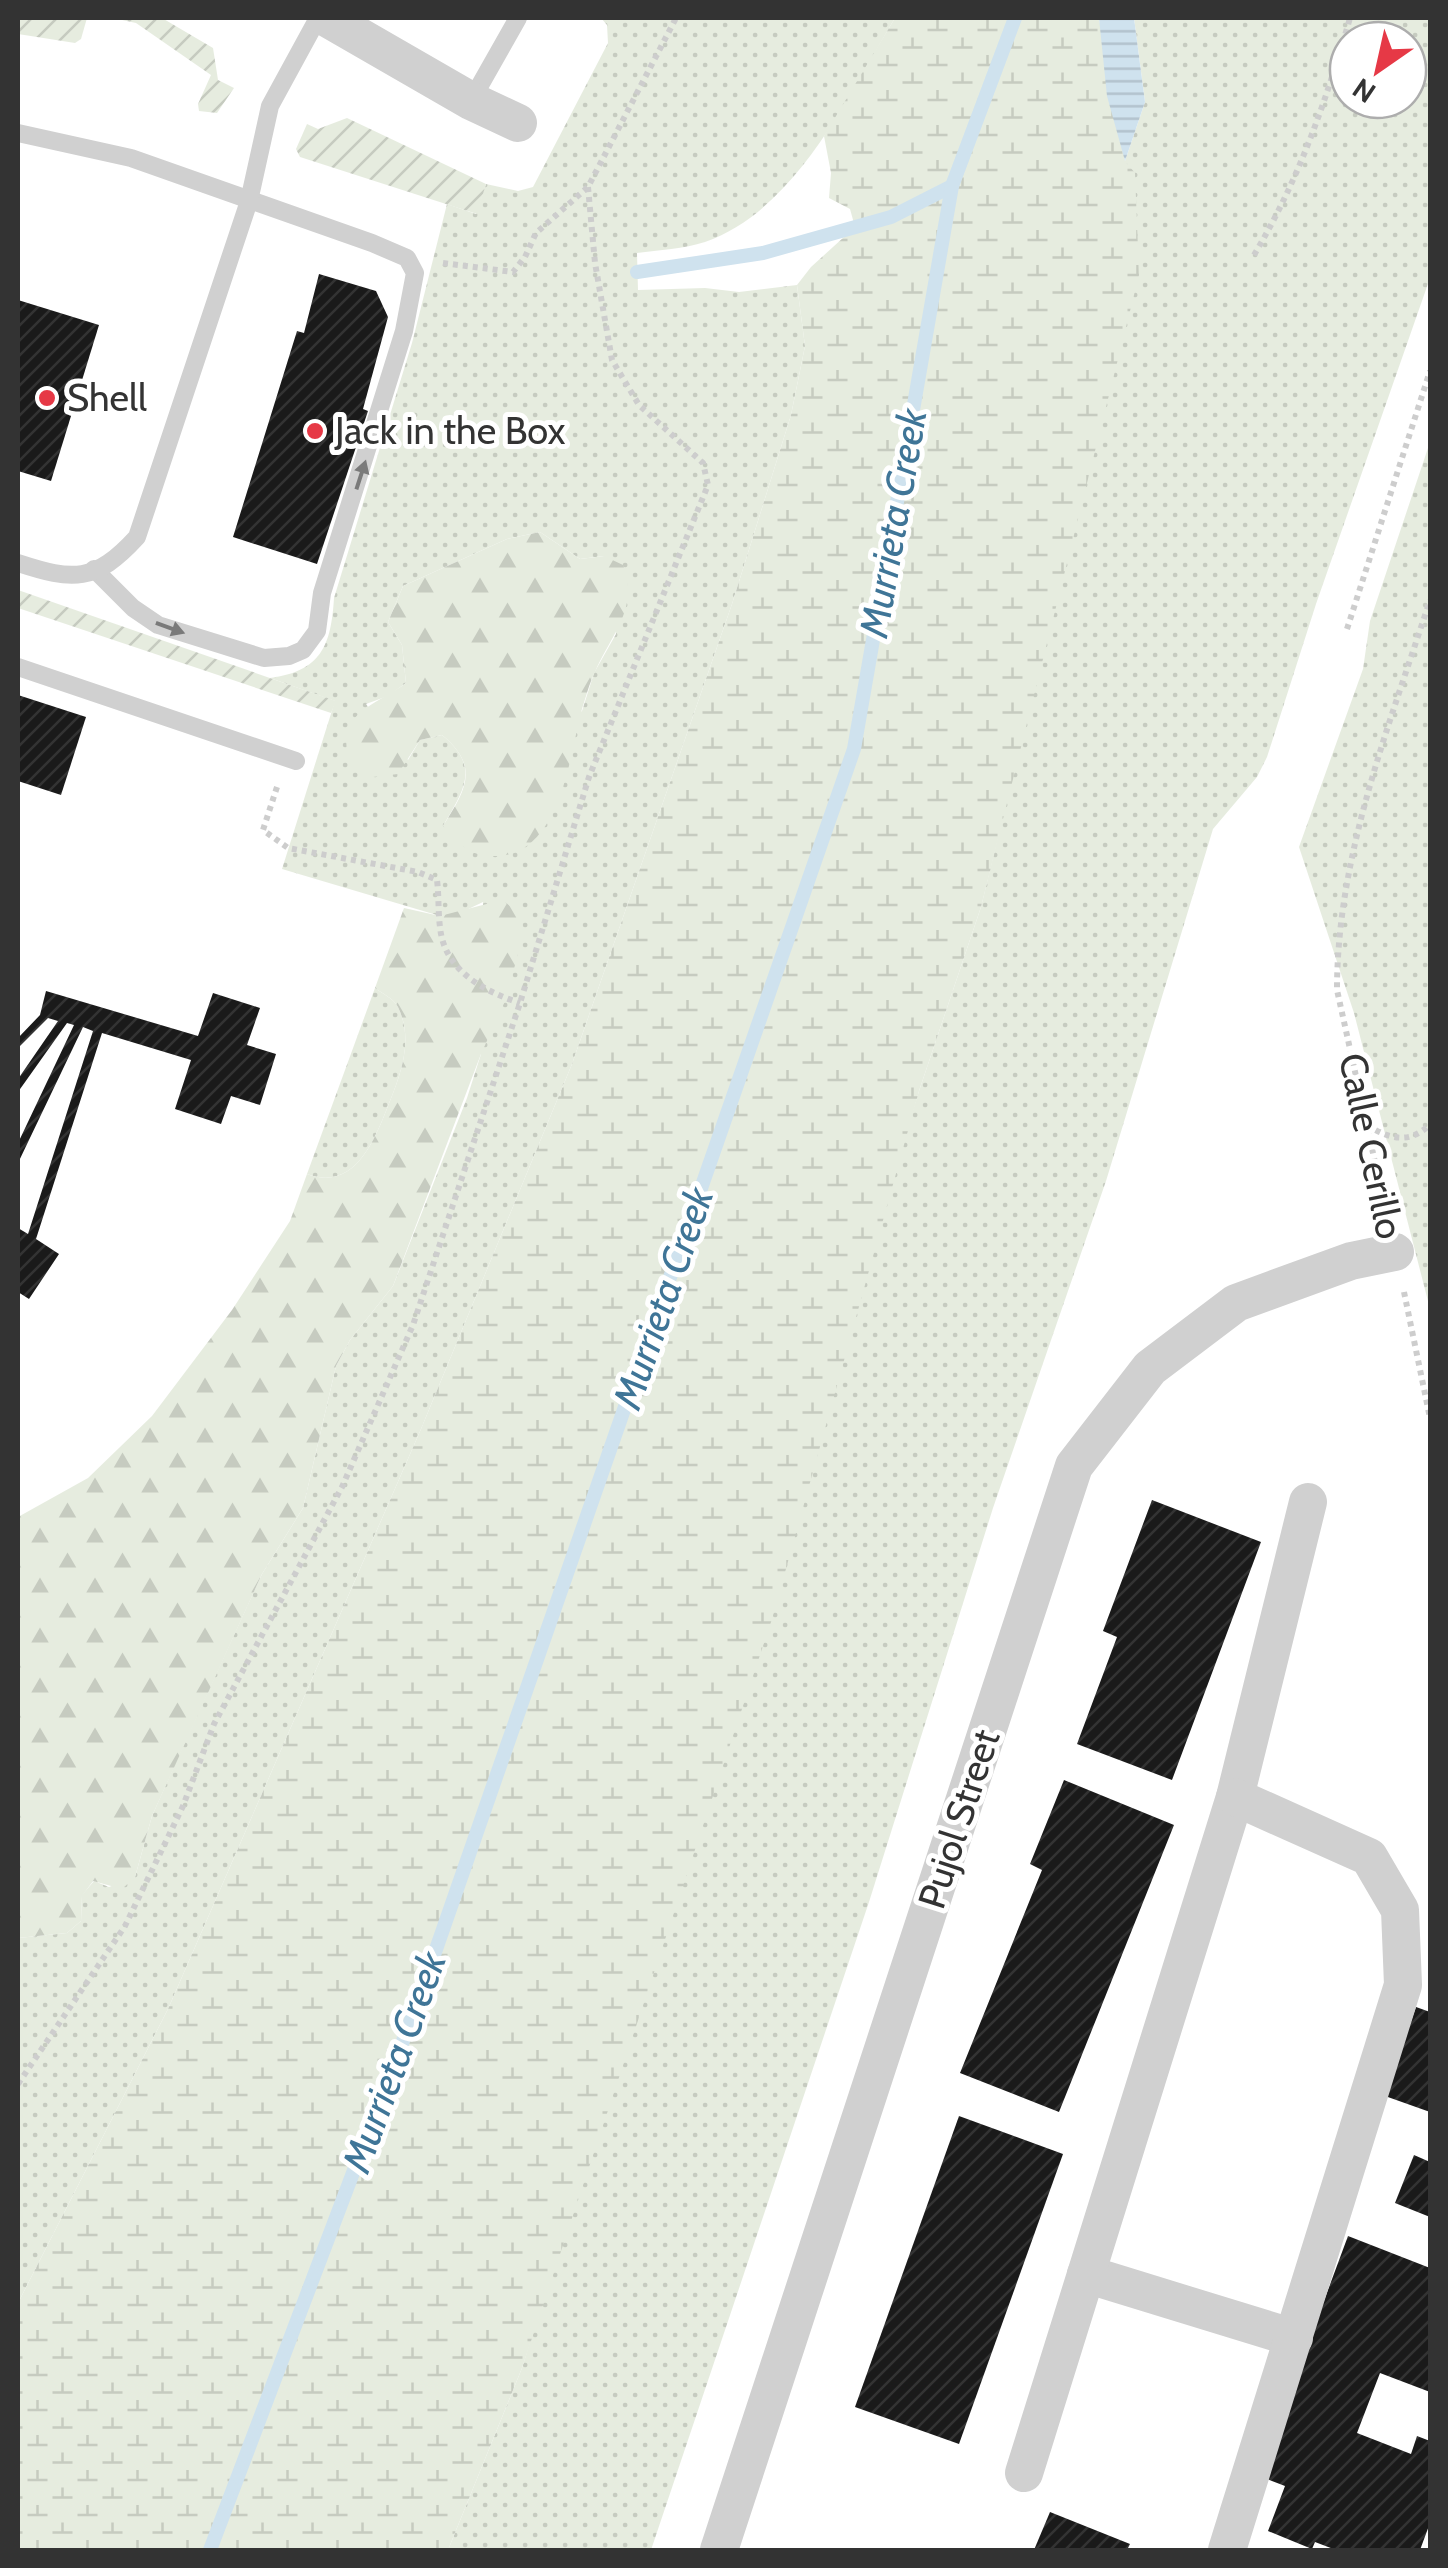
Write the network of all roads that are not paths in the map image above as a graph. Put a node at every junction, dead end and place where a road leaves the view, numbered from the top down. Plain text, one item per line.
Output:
1 (318, 18) edge
2 (326, 18) edge
3 (518, 18) edge
4 (471, 100) junction
5 (518, 123) dead end
6 (18, 132) edge
7 (249, 201) junction
8 (18, 562) edge
9 (94, 570) junction
10 (18, 667) edge
11 (292, 759) road end
12 (1394, 1252) road end
13 (1308, 1502) dead end
14 (1235, 1796) junction
15 (1086, 2274) junction
16 (1294, 2338) junction
17 (1024, 2473) dead end
18 (719, 2550) edge
19 (1227, 2550) edge

1 - 7 lane
2 - 4 street
3 - 4 lane
4 - 5 street
6 - 7 lane
7 - 9 lane
9 -> 7 lane
8 - 9 lane
10 - 11 lane
12 - 18 street, Pujol Street
13 - 14 street
14 - 15 street
14 - 16 street
15 - 16 street
15 - 17 street
16 - 19 street

